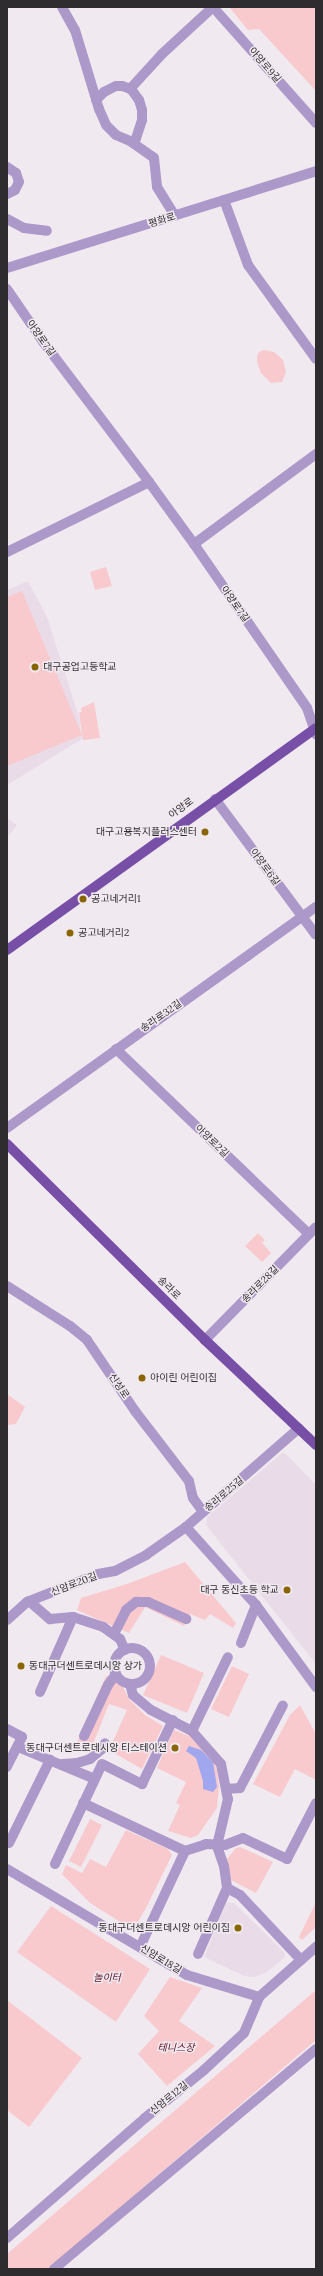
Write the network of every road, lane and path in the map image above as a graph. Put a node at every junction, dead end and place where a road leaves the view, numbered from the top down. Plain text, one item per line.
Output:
1 (62, 7) edge
2 (213, 7) edge
3 (130, 89) junction
4 (96, 100) junction
5 (316, 123) edge
6 (134, 144) junction
7 (7, 167) edge
8 (316, 171) edge
9 (7, 194) edge
10 (224, 200) junction
11 (175, 216) junction
12 (7, 219) edge
13 (47, 231) dead end
14 (7, 268) edge
15 (7, 288) edge
16 (316, 359) edge
17 (316, 454) edge
18 (150, 482) junction
19 (194, 544) junction
20 (7, 552) edge
21 (315, 730) edge
22 (215, 799) junction
23 (316, 907) edge
24 (301, 916) junction
25 (316, 935) edge
26 (7, 950) edge
27 (116, 1049) junction
28 (7, 1128) edge
29 (7, 1144) edge
30 (312, 1231) edge
31 (7, 1286) edge
32 (204, 1340) junction
33 (299, 1428) junction
34 (316, 1446) edge
35 (202, 1512) junction
36 (186, 1527) junction
37 (146, 1556) joint
38 (29, 1601) junction
39 (256, 1606) junction
40 (73, 1617) junction
41 (186, 1619) dead end
42 (7, 1620) edge
43 (114, 1634) junction
44 (241, 1643) dead end
45 (125, 1650) junction
46 (228, 1657) dead end
47 (116, 1674) junction
48 (130, 1684) junction
49 (316, 1687) edge
50 (40, 1692) dead end
51 (283, 1706) dead end
52 (173, 1720) junction
53 (7, 1729) edge
54 (192, 1731) junction
55 (84, 1736) dead end
56 (105, 1743) dead end
57 (18, 1747) junction
58 (54, 1762) junction
59 (7, 1767) edge
60 (95, 1779) junction
61 (226, 1789) junction
62 (83, 1803) junction
63 (316, 1803) edge
64 (9, 1843) dead end
65 (217, 1846) junction
66 (185, 1851) junction
67 (55, 1864) dead end
68 (7, 1869) edge
69 (227, 1888) junction
70 (140, 1947) junction
71 (316, 1947) edge
72 (198, 1954) dead end
73 (301, 1960) junction
74 (259, 1997) junction
75 (316, 2049) edge
76 (7, 2238) edge
77 (54, 2269) edge

1 - 4 street
2 - 3 street
2 - 5 street, 아양로9길
3 - 4 street
3 - 6 street
4 - 6 street
6 - 11 street
7 - 9 street
8 - 10 street, 평화로
10 - 11 street, 평화로
10 - 16 street
11 - 14 street, 평화로
12 - 13 street
15 - 18 street, 아양로7길
17 - 19 street
18 - 19 street, 아양로7길
18 - 20 street
19 - 21 street, 아양로7길
21 - 22 main road, 아양로
22 - 24 street, 아양로6길
22 - 26 main road, 아양로
23 - 24 street, 송라로32길
24 - 25 street, 아양로6길
24 - 27 street, 송라로32길
27 - 28 street, 송라로32길
27 - 30 street, 아양로2길
29 - 32 main road, 송라로
30 - 32 street, 송라로28길
31 - 35 street, 신성로
32 - 33 main road, 송라로
33 - 34 main road, 송라로
33 - 35 street, 송라로25길
35 - 36 street, 송라로25길
36 - 37 street, 송라로25길
36 - 39 street
37 - 38 street, 신암로20길
38 - 40 street
38 - 42 street, 신암로20길
39 - 44 street
39 - 49 street
40 - 43 street
40 - 50 street
41 - 43 street
43 - 45 street
45 - 47 street
45 - 48 street
46 - 54 street
47 - 48 street
47 - 55 street
48 - 52 street
51 - 61 street
52 - 54 street
52 - 60 street
53 - 57 street
54 - 61 street
56 - 58 street
57 - 58 street
57 - 59 street
58 - 60 street
58 - 64 street
60 - 62 street
61 - 65 street
62 - 66 street
62 - 67 street
63 - 65 street
65 - 66 street
65 - 69 street
66 - 70 street
68 - 70 street, 신암로18길
69 - 72 street
69 - 73 street
70 - 74 street, 신암로18길
71 - 73 street, 신암로12길
73 - 74 street, 신암로12길
74 - 76 street, 신암로12길
75 - 77 street

